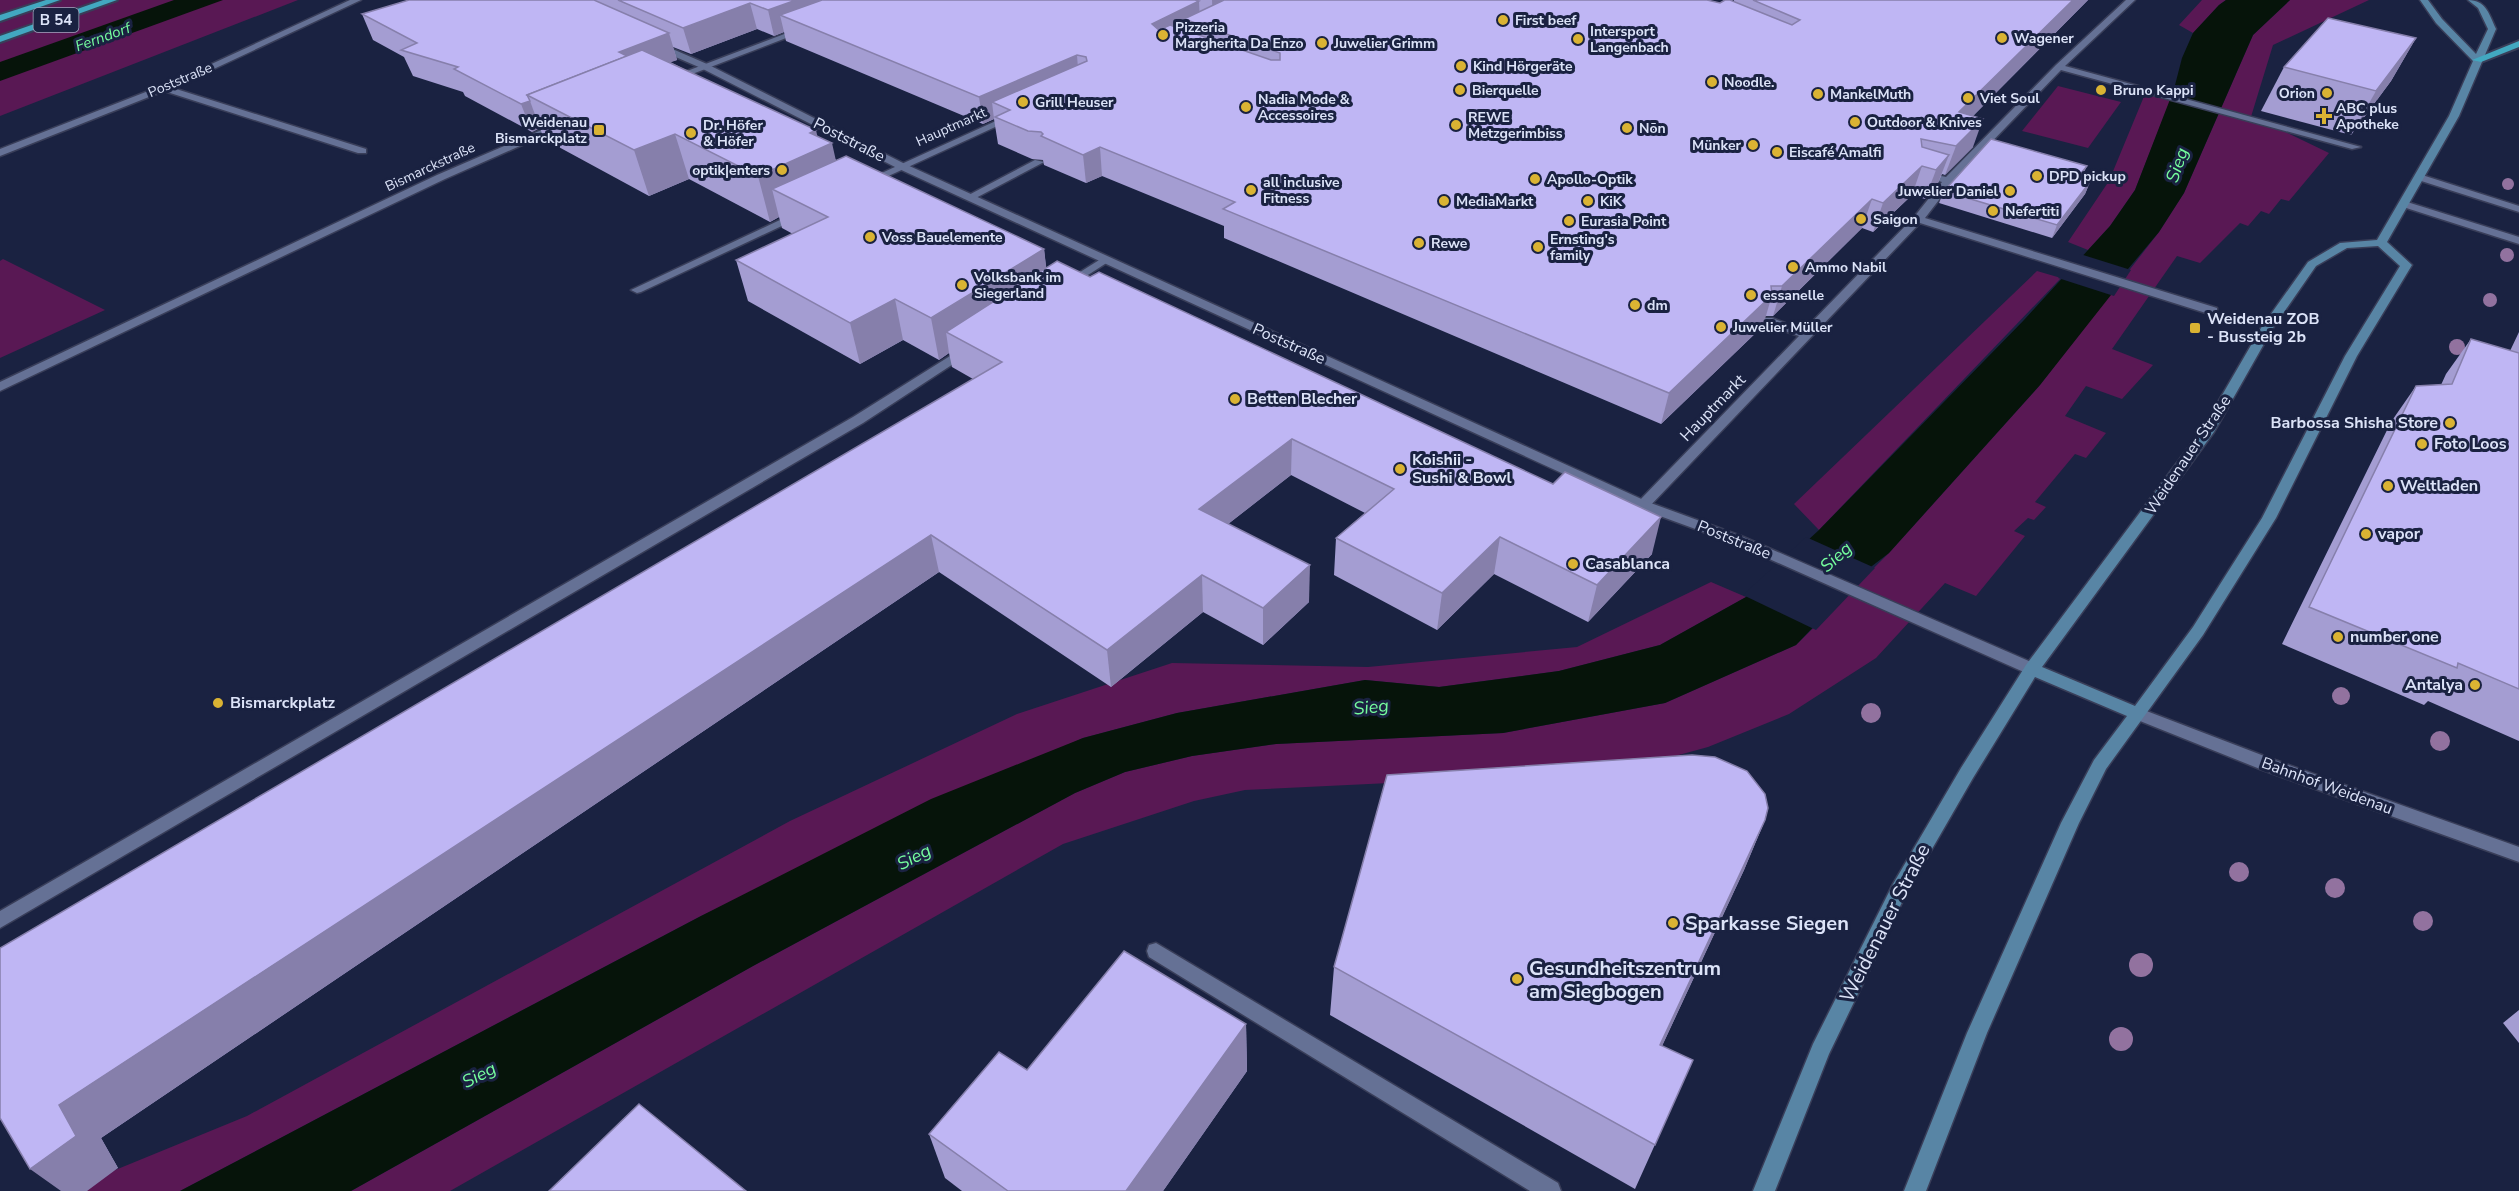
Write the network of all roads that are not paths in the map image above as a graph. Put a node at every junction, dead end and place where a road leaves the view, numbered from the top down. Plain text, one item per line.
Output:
1 (55, 0) edge
2 (112, 0) edge
3 (357, 0) edge
4 (2131, 0) edge
5 (2424, 0) edge
6 (2472, 0) edge
7 (0, 18) edge
8 (816, 25) edge
9 (0, 39) edge
10 (651, 43) edge
11 (2519, 44) edge
12 (2477, 60) junction
13 (704, 66) junction
14 (2059, 67) junction
15 (664, 82) edge
16 (163, 88) junction
17 (1019, 114) edge
18 (571, 120) edge
19 (2356, 147) dead end
20 (362, 151) dead end
21 (0, 153) edge
22 (1039, 162) edge
23 (900, 166) junction
24 (1917, 171) edge
25 (2419, 177) junction
26 (1948, 181) junction
27 (858, 186) edge
28 (968, 198) junction
29 (2404, 204) junction
30 (2519, 209) edge
31 (806, 211) edge
32 (1918, 219) junction
33 (2519, 241) edge
34 (2380, 243) junction
35 (1104, 260) junction
36 (637, 290) dead end
37 (1055, 292) edge
38 (2213, 311) dead end
39 (1768, 321) edge
40 (1807, 335) junction
41 (976, 343) edge
42 (0, 387) edge
43 (1643, 505) junction
44 (2031, 669) junction
45 (2136, 713) junction
46 (2519, 855) edge
47 (0, 920) edge
48 (1156, 951) dead end
49 (1550, 1191) edge
50 (1764, 1191) edge
51 (1916, 1191) edge

1 - 7 highway, B 54
2 - 9 highway, B 54
3 - 16 street, Poststraße
4 - 14 street, Hauptmarkt
5 - 12 main road
6 - 12 main road
8 - 13 street
10 - 13 street, Poststraße
11 - 12 highway
12 - 25 main road
13 - 15 street
13 - 23 street, Poststraße
14 - 19 street
14 - 26 street, Hauptmarkt
16 - 20 street
16 - 21 street, Poststraße
17 - 23 street, Hauptmarkt
18 - 42 street, Bismarckstraße
22 - 28 street
23 - 27 street, Hauptmarkt
23 - 28 street, Poststraße
24 - 26 street
25 - 29 main road
25 - 30 street
26 - 32 street, Hauptmarkt
28 - 35 street, Poststraße
29 - 33 street
29 - 34 main road
31 - 36 street
32 - 38 street
32 - 40 street, Hauptmarkt
34 - 44 main road, Weidenauer Straße
34 - 45 main road
35 - 37 street
35 - 43 street, Poststraße
39 - 40 street
40 - 43 street, Hauptmarkt
41 - 47 street
43 - 44 street, Poststraße
44 - 45 main road
44 - 50 main road, Weidenauer Straße
45 - 46 street, Bahnhof Weidenau
45 - 51 main road
48 - 49 street

